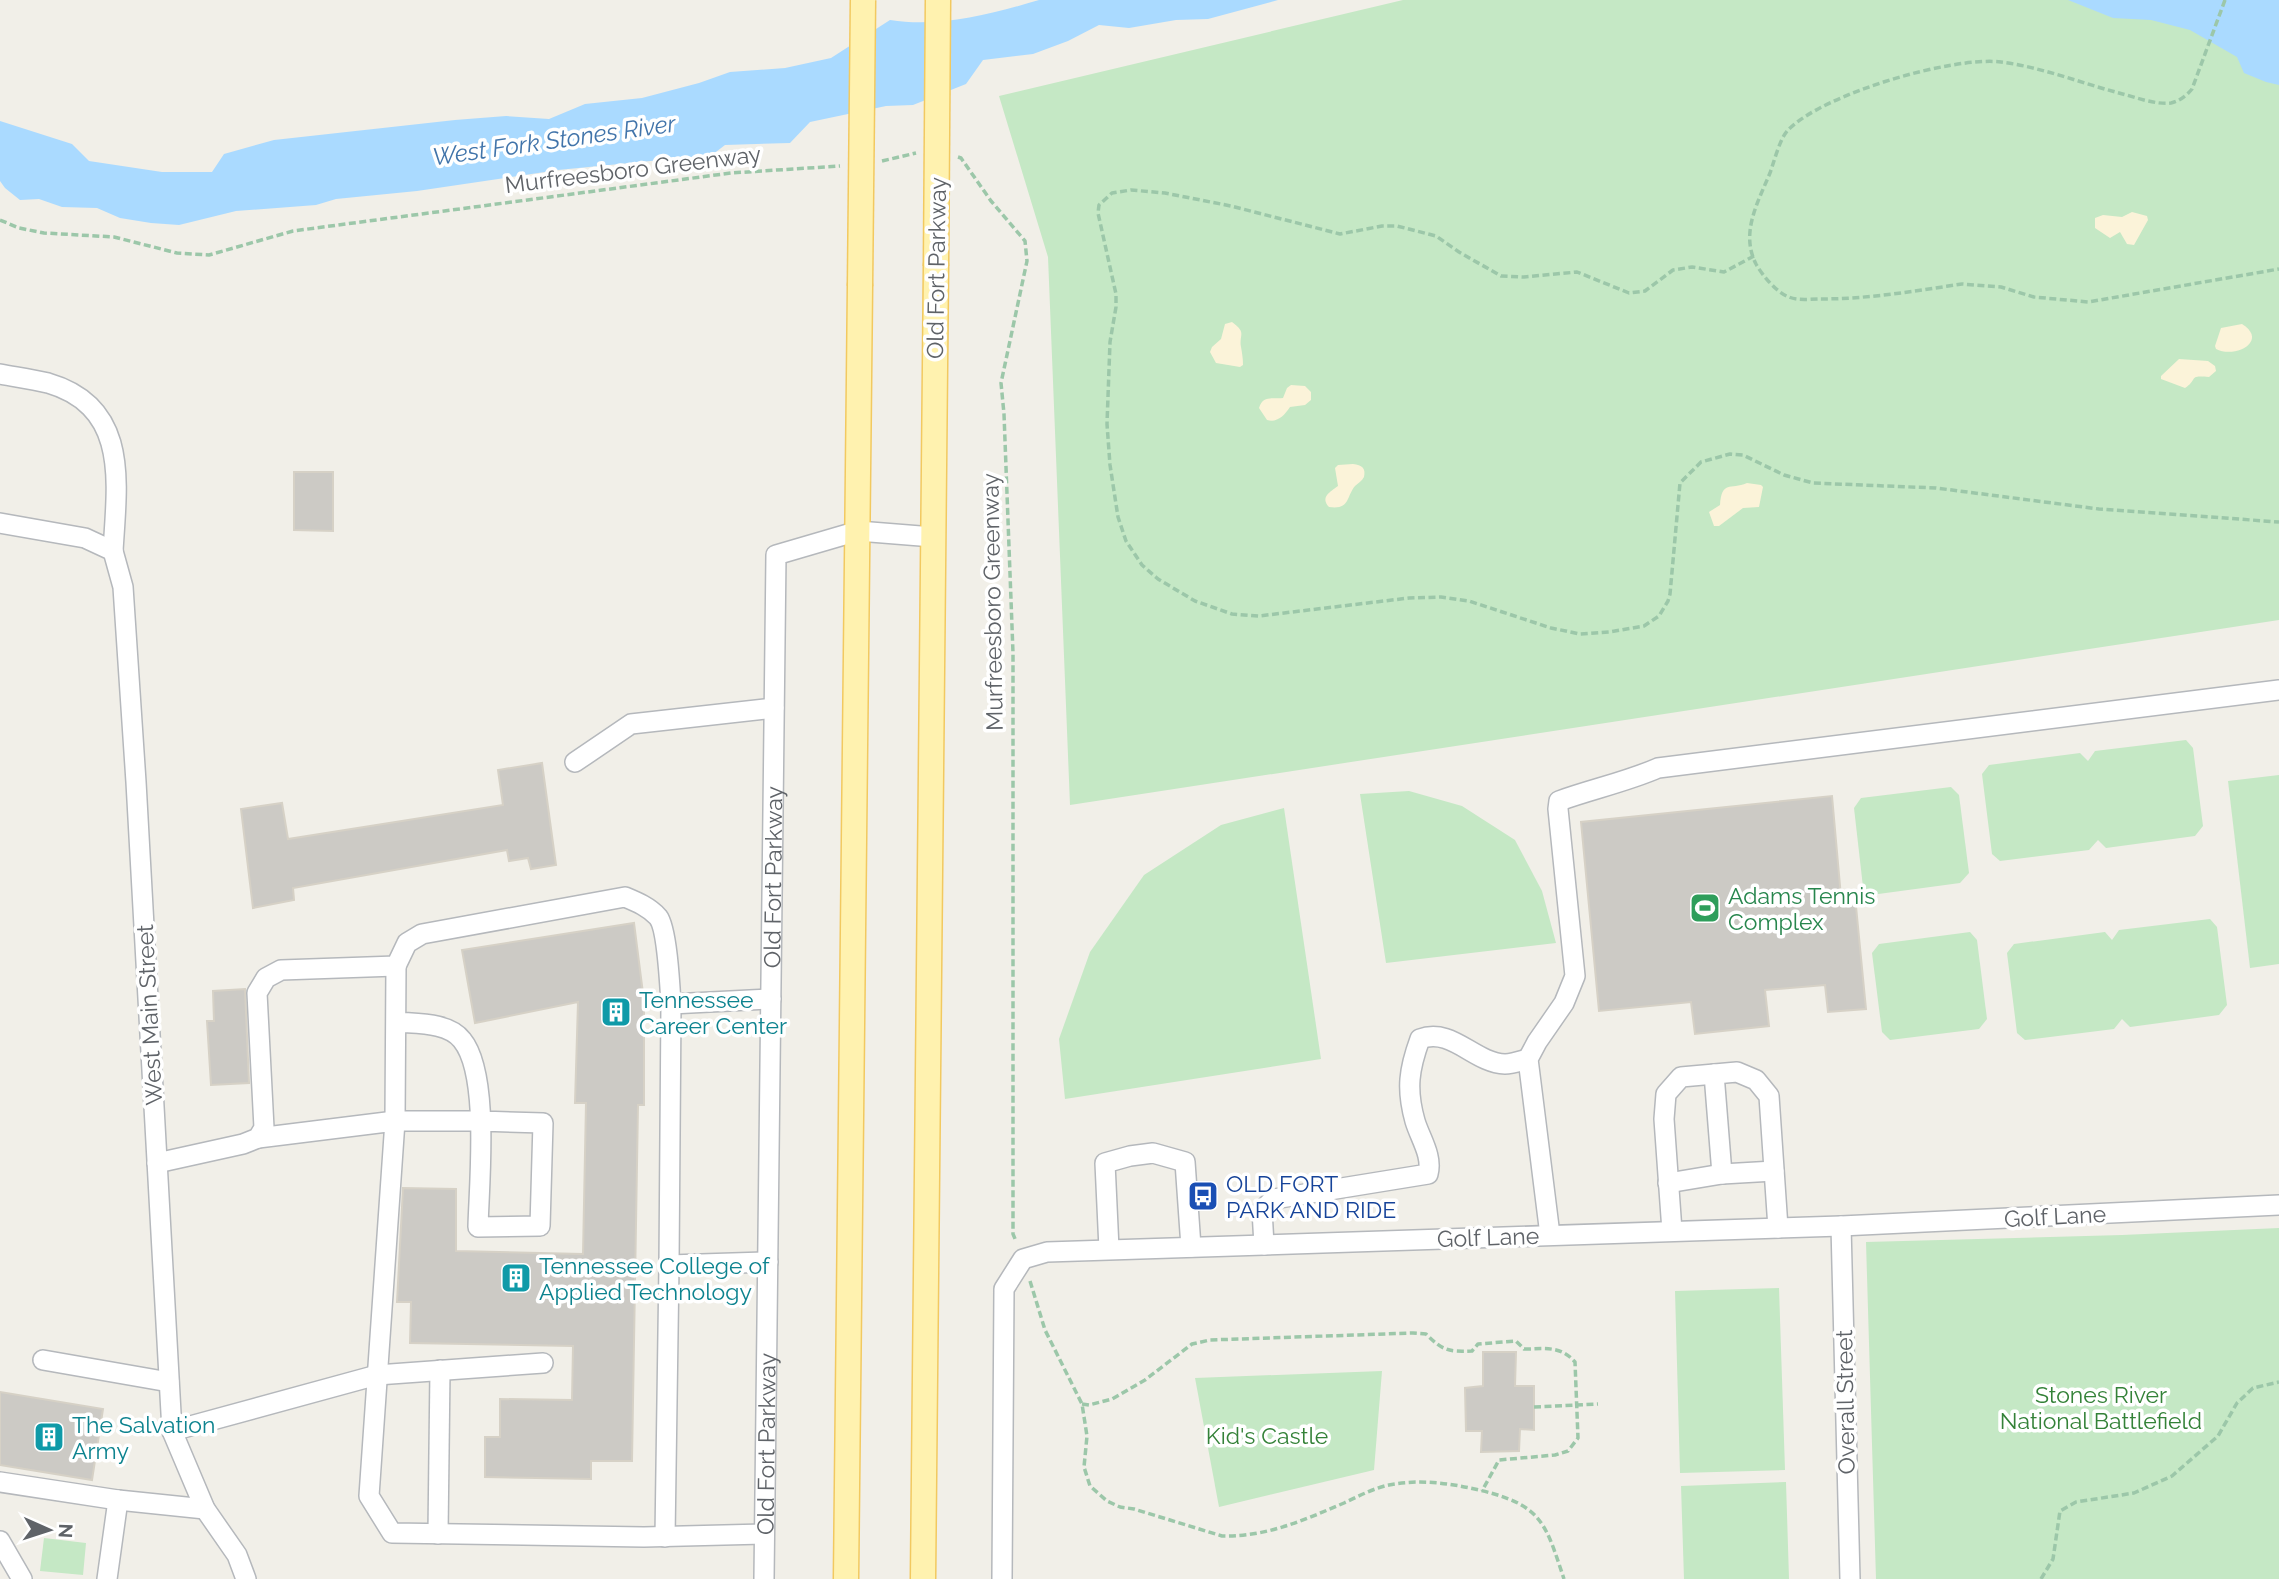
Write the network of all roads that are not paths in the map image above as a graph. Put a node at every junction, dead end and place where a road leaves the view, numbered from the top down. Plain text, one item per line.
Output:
1 (863, 0) edge
2 (938, 0) edge
3 (0, 373) edge
4 (0, 523) edge
5 (858, 531) junction
6 (933, 537) junction
7 (113, 551) junction
8 (2279, 690) edge
9 (774, 708) junction
10 (575, 762) dead end
11 (396, 966) junction
12 (771, 999) junction
13 (671, 1004) junction
14 (396, 1022) junction
15 (1528, 1059) junction
16 (1714, 1074) junction
17 (480, 1121) junction
18 (395, 1122) junction
19 (258, 1138) junction
20 (157, 1163) junction
21 (1774, 1171) junction
22 (1721, 1174) junction
23 (1668, 1183) junction
24 (2279, 1205) edge
25 (1841, 1226) junction
26 (1778, 1228) junction
27 (1672, 1231) junction
28 (1550, 1235) junction
29 (1264, 1245) junction
30 (1191, 1247) junction
31 (1109, 1250) junction
32 (768, 1262) junction
33 (669, 1265) junction
34 (43, 1360) dead end
35 (543, 1363) dead end
36 (439, 1370) junction
37 (377, 1375) junction
38 (169, 1382) junction
39 (172, 1431) junction
40 (0, 1482) edge
41 (118, 1500) junction
42 (205, 1509) junction
43 (847, 1528) junction
44 (438, 1534) junction
45 (764, 1534) junction
46 (665, 1536) junction
47 (0, 1541) edge
48 (22, 1579) edge
49 (107, 1579) edge
50 (246, 1579) edge
51 (764, 1579) edge
52 (846, 1579) edge
53 (855, 1579) edge
54 (923, 1579) edge
55 (1002, 1579) edge
56 (1850, 1579) edge

1 - 5 main road, bridge
2 - 6 main road, Old Fort Parkway, bridge
3 - 7 street, West Main Street
4 - 7 street
5 - 6 street, Old Fort Parkway
5 - 9 street, Old Fort Parkway
5 - 43 main road
6 - 54 main road, Old Fort Parkway
7 - 20 street, West Main Street
8 - 15 street
9 - 10 street
9 - 12 street, Old Fort Parkway
11 - 13 street
11 - 14 street
11 - 19 street
12 - 13 street
12 - 32 street, Old Fort Parkway
13 - 33 street
14 - 17 street
14 - 18 street
15 - 28 street
15 - 29 street
16 - 21 street
16 - 22 street
16 - 23 street
17 - 17 street
17 - 18 street
18 - 19 street
18 - 37 street
19 - 20 street
20 - 38 street, West Main Street
21 - 22 street
21 - 26 street
22 - 23 street
23 - 27 street
24 - 25 street, Golf Lane
25 - 26 street, Golf Lane
25 - 56 street, Overall Street
26 - 27 street, Golf Lane
27 - 28 street, Golf Lane
28 - 29 street, Golf Lane
29 - 30 street, Golf Lane
30 - 31 street, Golf Lane
30 - 31 street
31 - 55 street, Golf Lane
32 - 33 street
32 - 45 street, Old Fort Parkway
33 - 46 street
34 - 38 street
35 - 36 street
36 - 37 street
36 - 44 street
37 - 39 street
37 - 44 street
38 - 39 street, West Main Street
39 - 42 street, West Main Street
40 - 41 street
41 - 42 street
41 - 49 street
42 - 50 street, West Main Street
43 - 52 main road
43 - 53 main road
44 - 46 street
45 - 46 street
45 - 51 street, Old Fort Parkway
47 - 48 street

